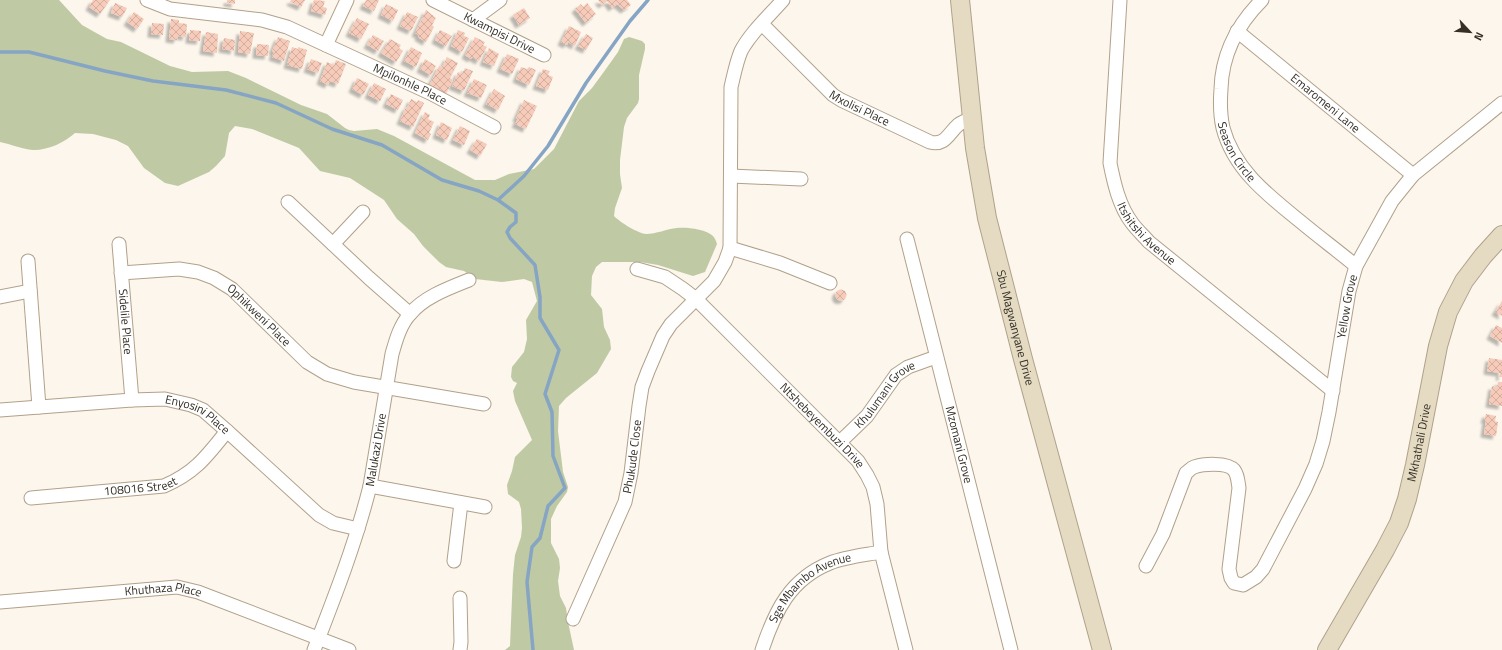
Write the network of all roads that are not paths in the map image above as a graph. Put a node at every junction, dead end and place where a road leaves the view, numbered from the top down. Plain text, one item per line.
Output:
1 (147, 0) edge
2 (347, 0) edge
3 (433, 0) edge
4 (500, 0) edge
5 (783, 0) edge
6 (960, 0) edge
7 (1120, 0) edge
8 (1262, 0) edge
9 (473, 20) junction
10 (762, 24) junction
11 (1237, 31) junction
12 (326, 45) junction
13 (544, 55) dead end
14 (1502, 103) edge
15 (972, 118) junction
16 (494, 127) dead end
17 (1413, 175) junction
18 (731, 176) junction
19 (802, 178) dead end
20 (288, 202) dead end
21 (363, 212) dead end
22 (1502, 235) edge
23 (906, 239) dead end
24 (119, 244) dead end
25 (333, 244) junction
26 (730, 248) junction
27 (28, 261) dead end
28 (1356, 266) junction
29 (637, 269) dead end
30 (121, 273) junction
31 (469, 280) dead end
32 (830, 283) dead end
33 (30, 291) junction
34 (0, 297) edge
35 (696, 299) junction
36 (410, 314) junction
37 (936, 357) junction
38 (386, 388) junction
39 (1333, 391) junction
40 (132, 400) junction
41 (484, 404) dead end
42 (39, 407) junction
43 (0, 410) edge
44 (227, 431) junction
45 (840, 442) junction
46 (370, 486) junction
47 (31, 498) dead end
48 (461, 503) junction
49 (485, 507) dead end
50 (358, 529) junction
51 (882, 552) junction
52 (454, 561) dead end
53 (1146, 566) dead end
54 (460, 598) dead end
55 (0, 602) edge
56 (573, 619) dead end
57 (316, 644) edge
58 (349, 650) edge
59 (460, 650) edge
60 (762, 650) edge
61 (906, 650) edge
62 (1011, 650) edge
63 (1102, 650) edge
64 (1328, 650) edge

1 - 12 street, Mpilonhle Place
2 - 12 street
3 - 9 street, Kwampisi Drive
4 - 9 street
5 - 10 street
6 - 15 main road, Sbu Magwanyane Drive
7 - 39 street, Itshitshi Avenue
8 - 11 street, Season Circle
9 - 13 street, Kwampisi Drive
10 - 15 street, Mxolisi Place
10 - 18 street
11 - 17 street, Emaromeni Lane
11 - 28 street, Season Circle
12 - 16 street, Mpilonhle Place
14 - 17 street, Yellow Grove
15 - 63 main road, Sbu Magwanyane Drive
17 - 28 street, Yellow Grove
18 - 19 street
18 - 26 street
20 - 25 street
21 - 25 street
22 - 64 main road, Mkhathali Drive
23 - 37 street, Mzomani Grove
24 - 30 street, Sidelile Place
25 - 36 street
26 - 32 street
26 - 35 street
27 - 33 street
28 - 39 street, Yellow Grove
29 - 35 street, Ntshebeyembuzi Drive
30 - 38 street, Ophikweni Place
30 - 40 street, Sidelile Place
31 - 36 street, Malukazi Drive
33 - 34 street
33 - 42 street
35 - 45 street, Ntshebeyembuzi Drive
35 - 56 street, Phukude Close
36 - 38 street, Malukazi Drive
37 - 45 street, Khulumani Grove
37 - 62 street, Mzomani Grove
38 - 41 street, Ophikweni Place
38 - 46 street, Malukazi Drive
39 - 53 street, Yellow Grove
40 - 42 street, Enyosini Place
40 - 44 street, Enyosini Place
42 - 43 street, Enyosini Place
44 - 47 street, 108016 Street
44 - 50 street, Enyosini Place
45 - 51 street, Ntshebeyembuzi Drive
46 - 48 street
46 - 50 street, Malukazi Drive
48 - 49 street
48 - 52 street
50 - 57 street, Malukazi Drive
51 - 60 street, Sge Mbambo Avenue
51 - 61 street, Ntshebeyembuzi Drive
54 - 59 street
55 - 57 street, Khuthaza Place
57 - 58 street, Khuthaza Place

